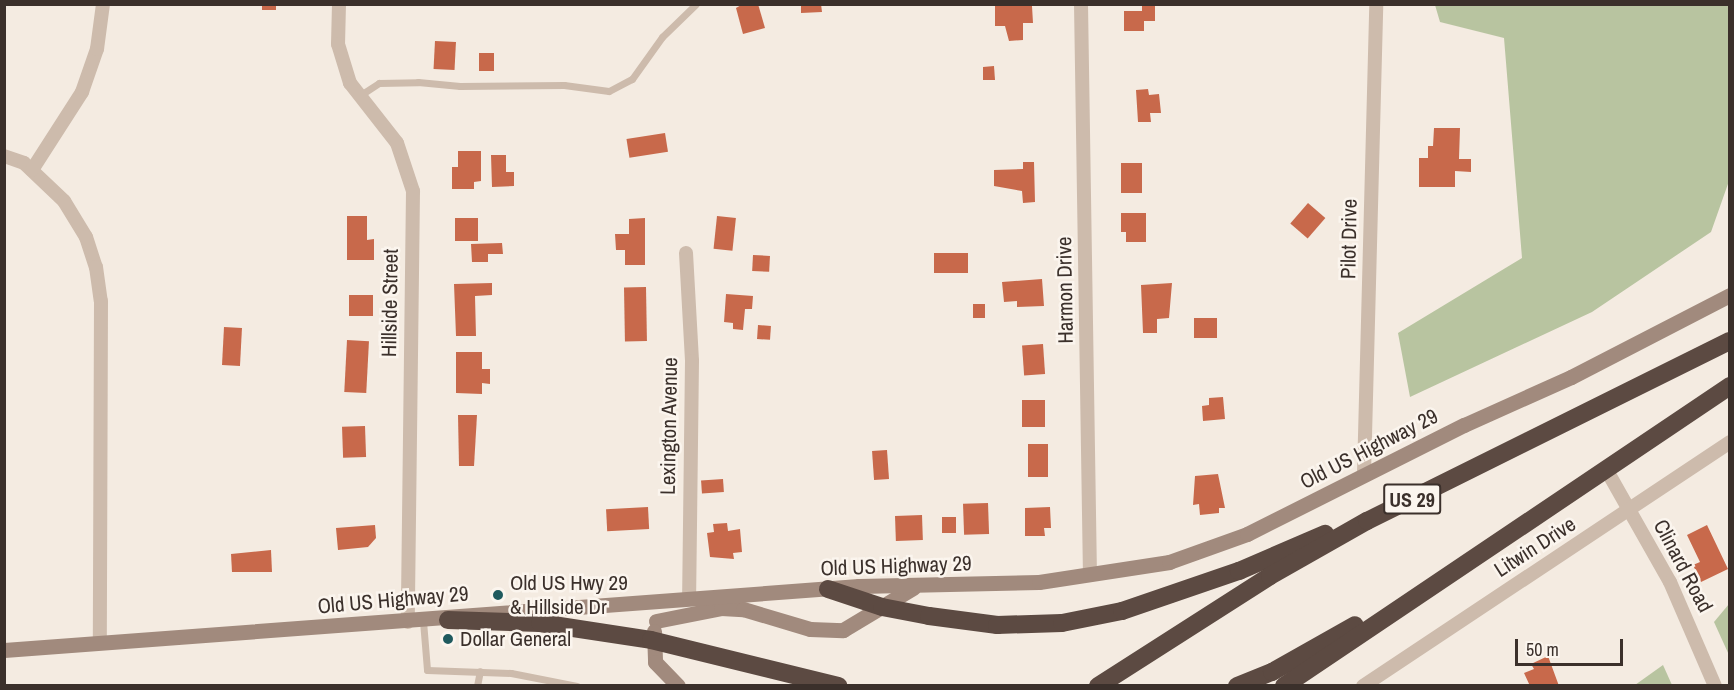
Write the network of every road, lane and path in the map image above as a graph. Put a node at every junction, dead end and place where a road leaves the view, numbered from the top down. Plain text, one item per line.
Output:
1 (104, 4) edge
2 (339, 4) edge
3 (696, 4) edge
4 (1081, 4) edge
5 (1376, 4) edge
6 (359, 96) junction
7 (4, 156) edge
8 (32, 170) junction
9 (686, 253) dead end
10 (1730, 295) edge
11 (1730, 341) edge
12 (1730, 386) edge
13 (1730, 442) edge
14 (1606, 469) junction
15 (1364, 474) junction
16 (1450, 480) junction
17 (1629, 510) junction
18 (1487, 549) junction
19 (1090, 575) junction
20 (916, 586) junction
21 (828, 589) junction
22 (689, 599) junction
23 (658, 601) junction
24 (882, 607) junction
25 (448, 620) junction
26 (656, 621) junction
27 (416, 622) junction
28 (651, 640) junction
29 (100, 643) junction
30 (4, 650) edge
31 (480, 671) junction
32 (1103, 682) edge
33 (1370, 683) edge
34 (477, 686) edge
35 (577, 686) edge
36 (678, 686) edge
37 (838, 686) edge
38 (1237, 686) edge
39 (1284, 686) edge
40 (1715, 686) edge

1 - 8 street
2 - 6 street, Hillside Street
3 - 6 lane
4 - 19 street, Harmon Drive
5 - 15 street, Pilot Drive
6 - 27 street, Hillside Street
7 - 8 street
8 - 29 street
9 - 22 street, Lexington Avenue
10 - 15 street, Old US Highway 29
11 - 16 highway, US 29
12 - 14 highway
13 - 17 street, Litwin Drive
14 - 17 street, Clinard Road
14 - 18 highway
15 - 19 street, Old US Highway 29
16 - 24 highway
16 - 32 highway, US 29
17 - 33 street, Litwin Drive
17 - 40 street, Clinard Road
18 - 38 highway
18 - 39 highway
19 - 20 street, Old US Highway 29
20 - 21 street, Old US Highway 29
20 - 24 street
21 - 22 street, Old US Highway 29
21 - 24 highway
22 - 23 street, Old US Highway 29
23 - 25 street, Old US Highway 29
23 - 26 street
24 - 26 street
25 - 27 street, Old US Highway 29
25 - 28 highway
26 - 28 street
27 - 29 street, Old US Highway 29
27 - 31 lane
28 - 36 street
28 - 37 highway
29 - 30 street, Old US Highway 29
31 - 34 lane
31 - 35 lane

